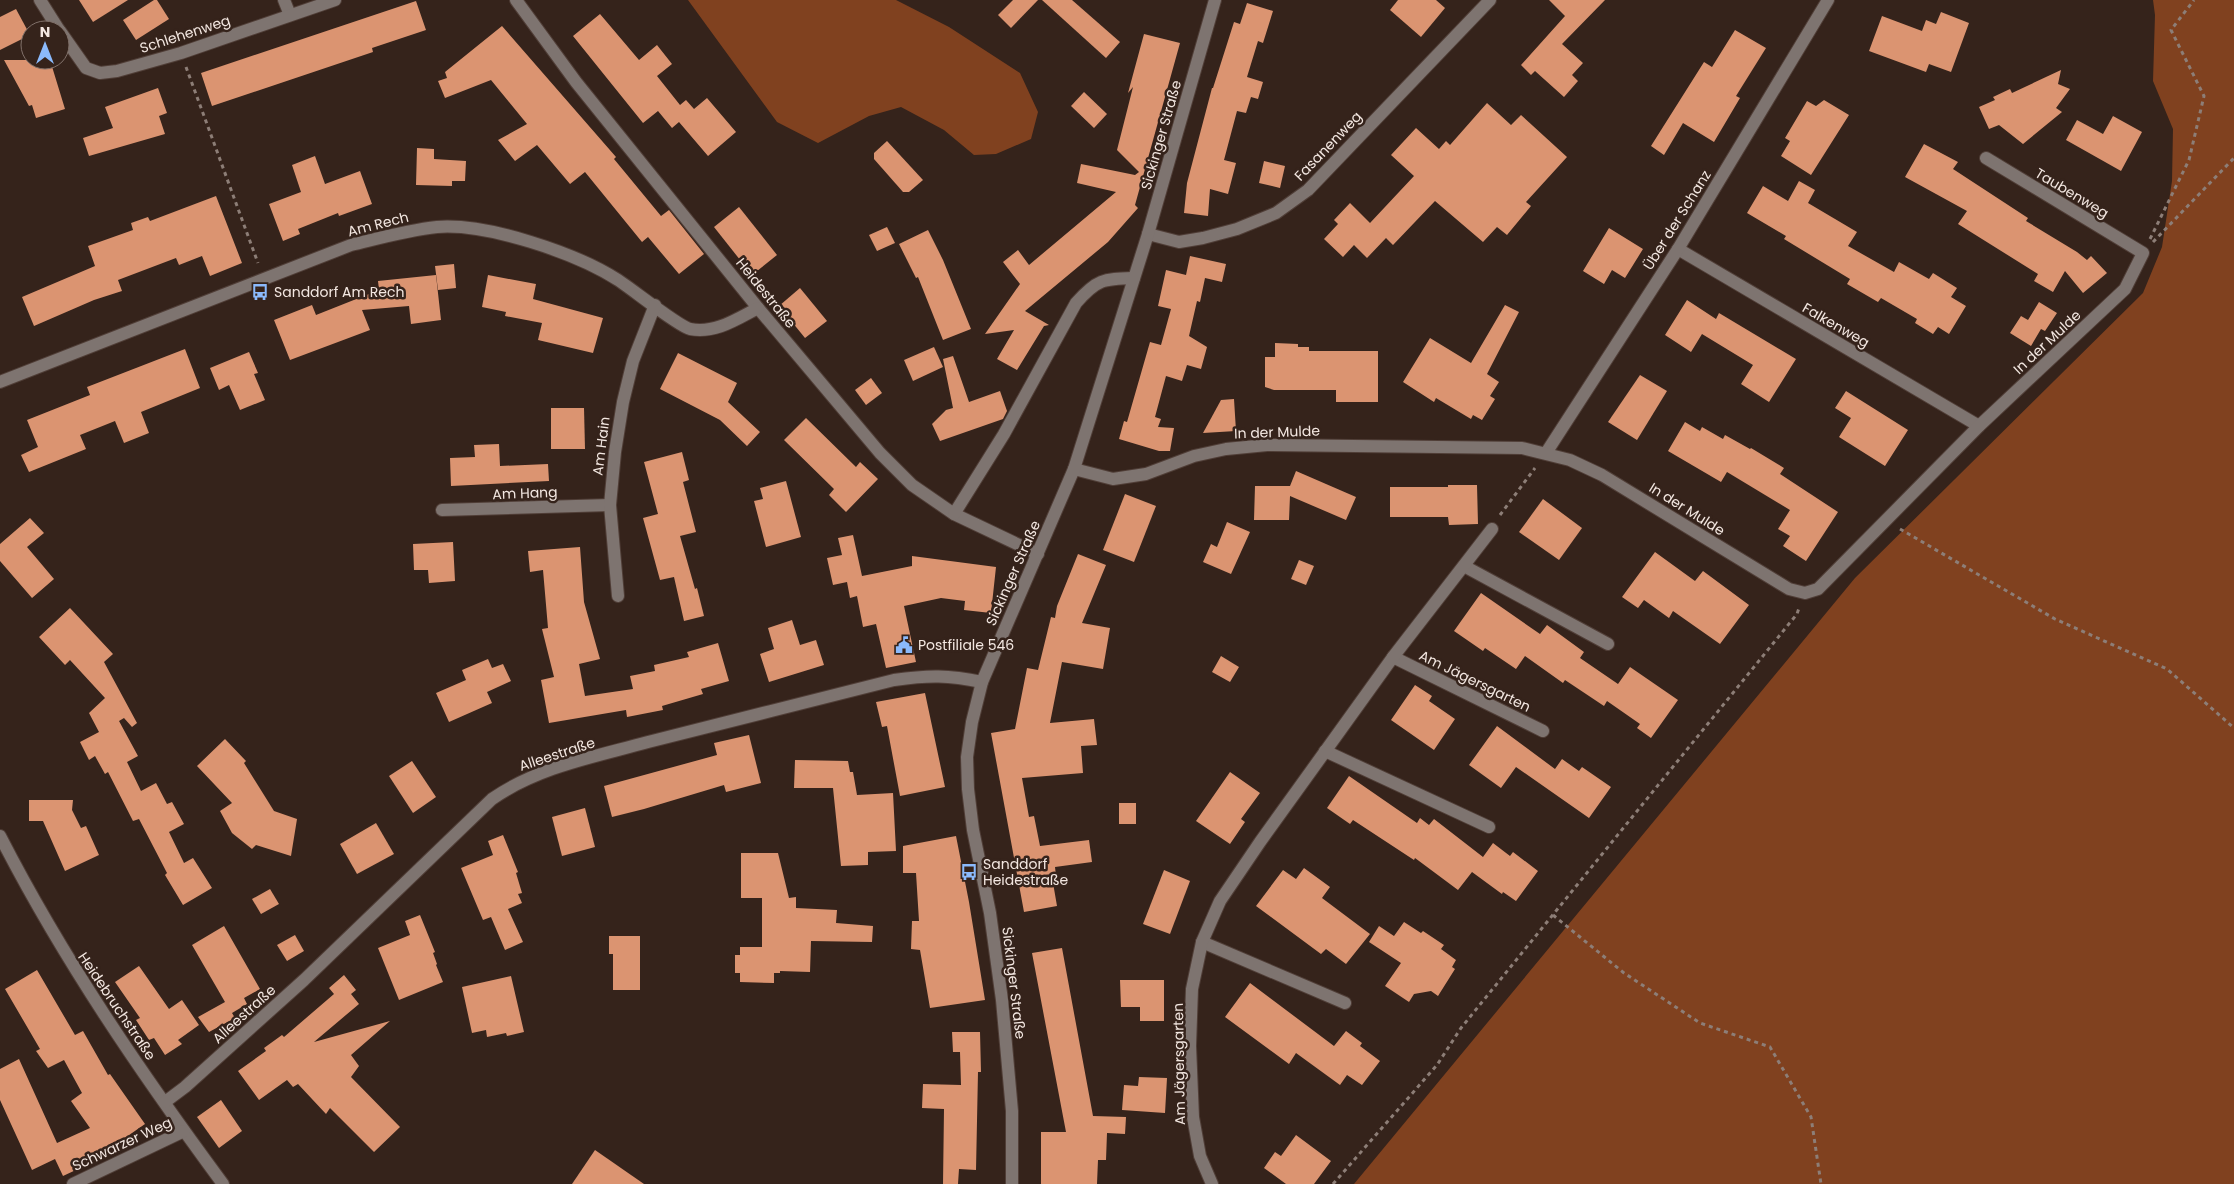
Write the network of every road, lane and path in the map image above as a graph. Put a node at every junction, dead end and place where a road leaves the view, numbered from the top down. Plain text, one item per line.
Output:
1 (40, 0) edge
2 (284, 0) edge
3 (335, 0) edge
4 (516, 0) edge
5 (1215, 0) edge
6 (1490, 0) edge
7 (1828, 0) edge
8 (2194, 0) edge
9 (290, 15) junction
10 (53, 20) edge
11 (70, 45) edge
12 (181, 53) junction
13 (1986, 158) dead end
14 (2234, 158) edge
15 (1148, 234) junction
16 (1678, 249) junction
17 (2142, 253) junction
18 (264, 278) junction
19 (1134, 278) junction
20 (654, 305) junction
21 (758, 308) junction
22 (0, 382) edge
23 (1979, 426) junction
24 (1546, 453) junction
25 (1074, 469) junction
26 (610, 505) junction
27 (442, 510) dead end
28 (954, 514) junction
29 (1886, 521) junction
30 (1492, 529) joint
31 (1038, 554) junction
32 (1464, 566) junction
33 (1805, 593) junction
34 (618, 596) dead end
35 (1608, 644) dead end
36 (1393, 657) junction
37 (982, 682) junction
38 (2234, 728) edge
39 (1543, 731) dead end
40 (1325, 751) junction
41 (1489, 827) dead end
42 (0, 836) edge
43 (1553, 915) junction
44 (1202, 942) junction
45 (1345, 1003) dead end
46 (164, 1102) junction
47 (184, 1131) junction
48 (73, 1184) edge
49 (223, 1184) edge
50 (1012, 1184) edge
51 (1212, 1184) edge
52 (1333, 1184) edge
53 (1821, 1184) edge

1 - 10 street, Schlehenweg
2 - 9 street
3 - 9 street, Schlehenweg
4 - 21 street, Heidestraße
5 - 15 street, Sickinger Straße
6 - 15 street, Fasanenweg
7 - 16 street, Über der Schanz
8 - 17 path
9 - 12 street, Schlehenweg
11 - 12 street, Schlehenweg
12 - 18 path
13 - 17 street, Taubenweg
14 - 17 path
15 - 19 street, Sickinger Straße
16 - 23 street, Falkenweg
16 - 24 street, Über der Schanz
17 - 23 street, In der Mulde
18 - 20 street, Am Rech
18 - 22 street, Am Rech
19 - 25 street, Sickinger Straße
19 - 28 street
20 - 21 street, Am Rech
20 - 26 street, Am Hain
21 - 28 street, Heidestraße
23 - 29 street, In der Mulde
24 - 25 street, In der Mulde
24 - 30 path
24 - 33 street, In der Mulde
25 - 31 street, Sickinger Straße
26 - 27 street, Am Hang
26 - 34 street, Am Hain
28 - 31 street, Heidestraße
29 - 33 street, In der Mulde
29 - 38 path
30 - 32 street, Am Jägersgarten
31 - 37 street, Sickinger Straße
32 - 35 street
32 - 36 street, Am Jägersgarten
33 - 43 path
36 - 39 street, Am Jägersgarten
36 - 40 street, Am Jägersgarten
37 - 46 street, Alleestraße
37 - 50 street, Sickinger Straße
40 - 41 street
40 - 44 street, Am Jägersgarten
42 - 46 street, Heidebruchstraße
43 - 52 path
43 - 53 path
44 - 45 street
44 - 51 street, Am Jägersgarten
46 - 47 street, Heidebruchstraße
47 - 48 street, Schwarzer Weg
47 - 49 street, Heidebruchstraße

